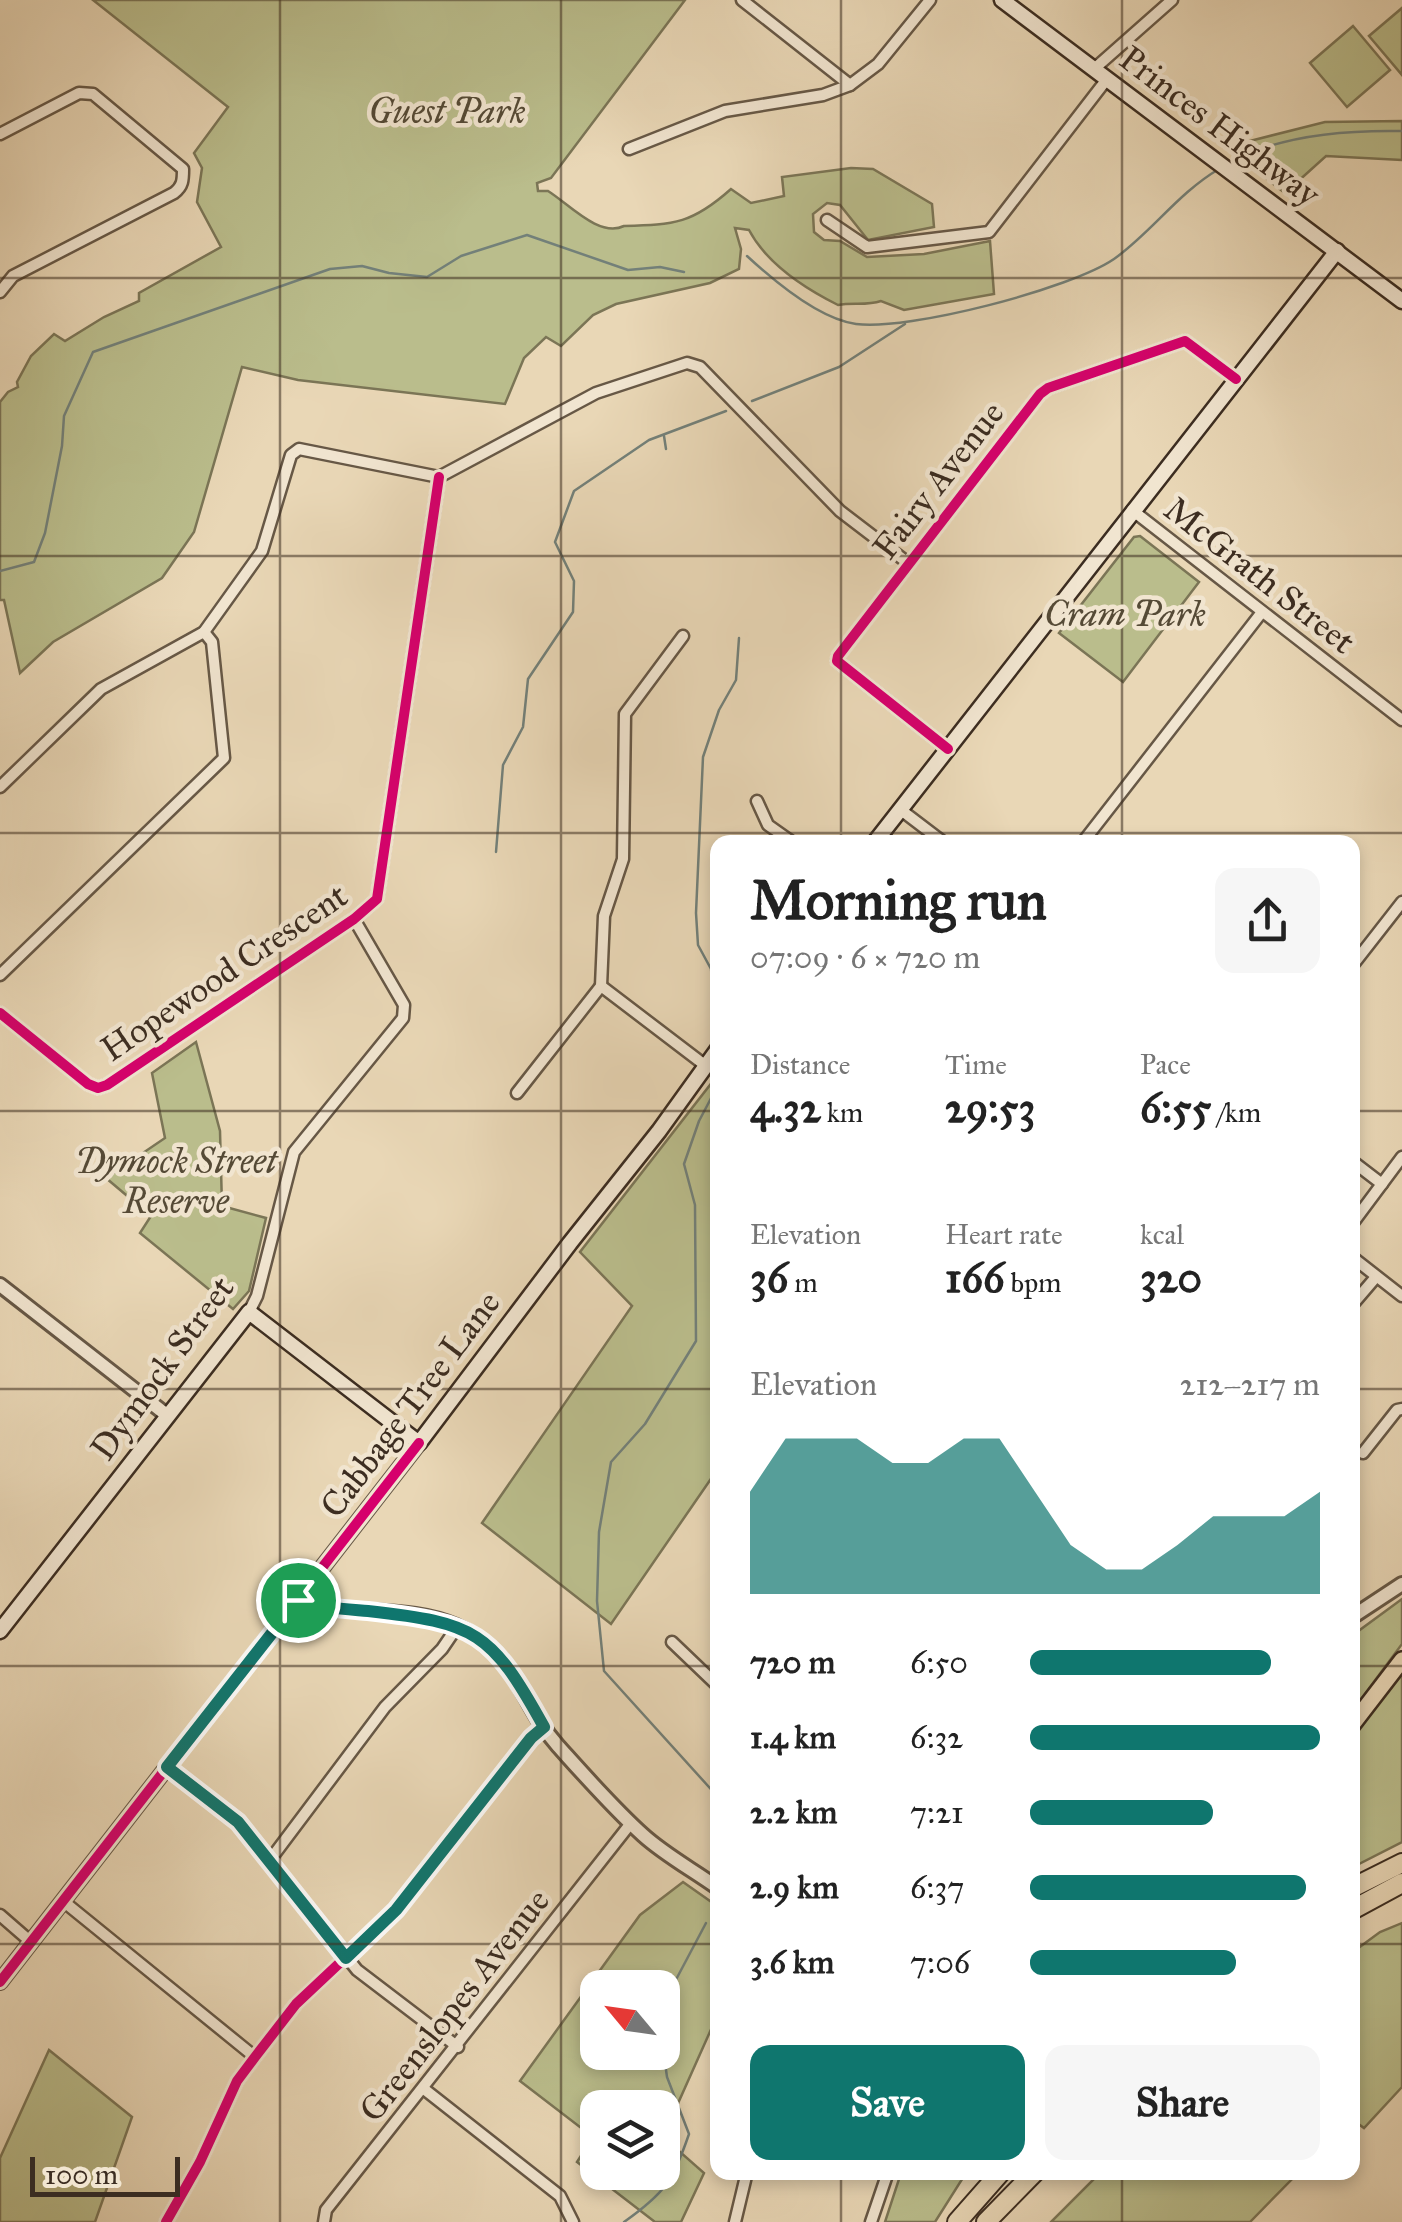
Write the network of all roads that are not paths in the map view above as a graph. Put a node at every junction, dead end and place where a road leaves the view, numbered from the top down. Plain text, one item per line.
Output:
1 (742, 0) edge
2 (930, 0) edge
3 (1002, 0) edge
4 (1172, 0) edge
5 (1094, 69) junction
6 (1107, 79) junction
7 (850, 85) junction
8 (0, 134) edge
9 (629, 149) dead end
10 (828, 220) dead end
11 (1337, 251) junction
12 (0, 292) edge
13 (1402, 301) edge
14 (1236, 379) junction
15 (439, 478) junction
16 (1132, 510) junction
17 (908, 563) junction
18 (1262, 612) junction
19 (204, 632) junction
20 (683, 636) dead end
21 (1402, 720) edge
22 (948, 750) junction
23 (0, 786) edge
24 (758, 801) dead end
25 (901, 810) junction
26 (783, 835) edge
27 (881, 835) edge
28 (934, 835) edge
29 (1088, 835) edge
30 (1402, 902) edge
31 (354, 920) junction
32 (1360, 956) edge
33 (0, 975) edge
34 (600, 986) junction
35 (0, 1013) edge
36 (710, 1060) edge
37 (706, 1066) junction
38 (517, 1093) dead end
39 (1402, 1157) edge
40 (1360, 1167) edge
41 (1382, 1184) junction
42 (1360, 1213) edge
43 (1360, 1264) edge
44 (1376, 1277) junction
45 (0, 1285) edge
46 (1360, 1296) edge
47 (1402, 1296) edge
48 (249, 1312) junction
49 (1402, 1409) edge
50 (168, 1416) junction
51 (419, 1443) junction
52 (1363, 1453) dead end
53 (1402, 1584) edge
54 (298, 1600) junction
55 (1360, 1612) edge
56 (457, 1627) junction
57 (1, 1631) edge
58 (672, 1642) dead end
59 (1402, 1660) edge
60 (710, 1678) edge
61 (1360, 1715) edge
62 (544, 1727) junction
63 (167, 1767) junction
64 (631, 1823) junction
65 (270, 1860) junction
66 (1398, 1872) edge
67 (710, 1882) edge
68 (1360, 1883) edge
69 (63, 1902) junction
70 (1360, 1903) edge
71 (0, 1915) edge
72 (31, 1942) junction
73 (346, 1958) junction
74 (0, 1982) edge
75 (458, 2047) junction
76 (255, 2056) junction
77 (424, 2089) junction
78 (745, 2180) edge
79 (885, 2180) edge
80 (994, 2180) edge
81 (1017, 2180) edge
82 (1027, 2180) edge
83 (166, 2222) edge
84 (324, 2222) edge
85 (573, 2222) edge
86 (735, 2222) edge
87 (871, 2222) edge
88 (958, 2222) edge
89 (978, 2222) edge
90 (986, 2222) edge

1 - 7 street
2 - 7 street
3 - 5 main road, Princes Highway
4 - 5 street
5 - 6 main road, Princes Highway
6 - 10 street
6 - 11 main road, Princes Highway
7 - 9 street
8 - 12 street
11 - 13 main road, Princes Highway
11 - 14 main road
14 - 16 main road
14 - 17 street, Fairy Avenue
15 - 17 street
15 - 19 street
15 - 31 street, Hopewood Crescent
16 - 18 street, McGrath Street
16 - 22 main road
17 - 22 street, Fairy Avenue
18 - 21 street, McGrath Street
18 - 29 street
19 - 23 street
19 - 33 street
20 - 34 street
22 - 25 main road
24 - 26 street
25 - 27 main road
25 - 28 street
30 - 32 street
31 - 35 street, Hopewood Crescent
31 - 48 street, Dymock Street
34 - 37 street
34 - 38 street
36 - 37 main road, Cabbage Tree Lane
37 - 51 main road, Cabbage Tree Lane
39 - 41 street
40 - 41 street
41 - 42 street
43 - 44 street
44 - 46 street
44 - 47 street
45 - 50 street
48 - 50 main road, Dymock Street
48 - 51 main road
49 - 52 street
50 - 57 main road, Dymock Street
51 - 54 street, Cabbage Tree Lane
53 - 55 street
54 - 56 street
54 - 63 street, Cabbage Tree Lane
56 - 62 street
56 - 65 street
58 - 60 street
59 - 61 main road
62 - 64 street
62 - 73 street
63 - 65 street
63 - 69 street, Cabbage Tree Lane
64 - 67 street
64 - 75 street, Greenslopes Avenue
65 - 73 street
66 - 68 highway
66 - 70 highway
69 - 72 street, Cabbage Tree Lane
69 - 76 street
71 - 72 street
72 - 74 street, Cabbage Tree Lane
73 - 75 street
73 - 76 street
75 - 77 street, Greenslopes Avenue
76 - 83 street
77 - 84 street, Greenslopes Avenue
77 - 85 street
78 - 86 street
79 - 87 street
80 - 88 highway
81 - 89 highway
82 - 90 highway

